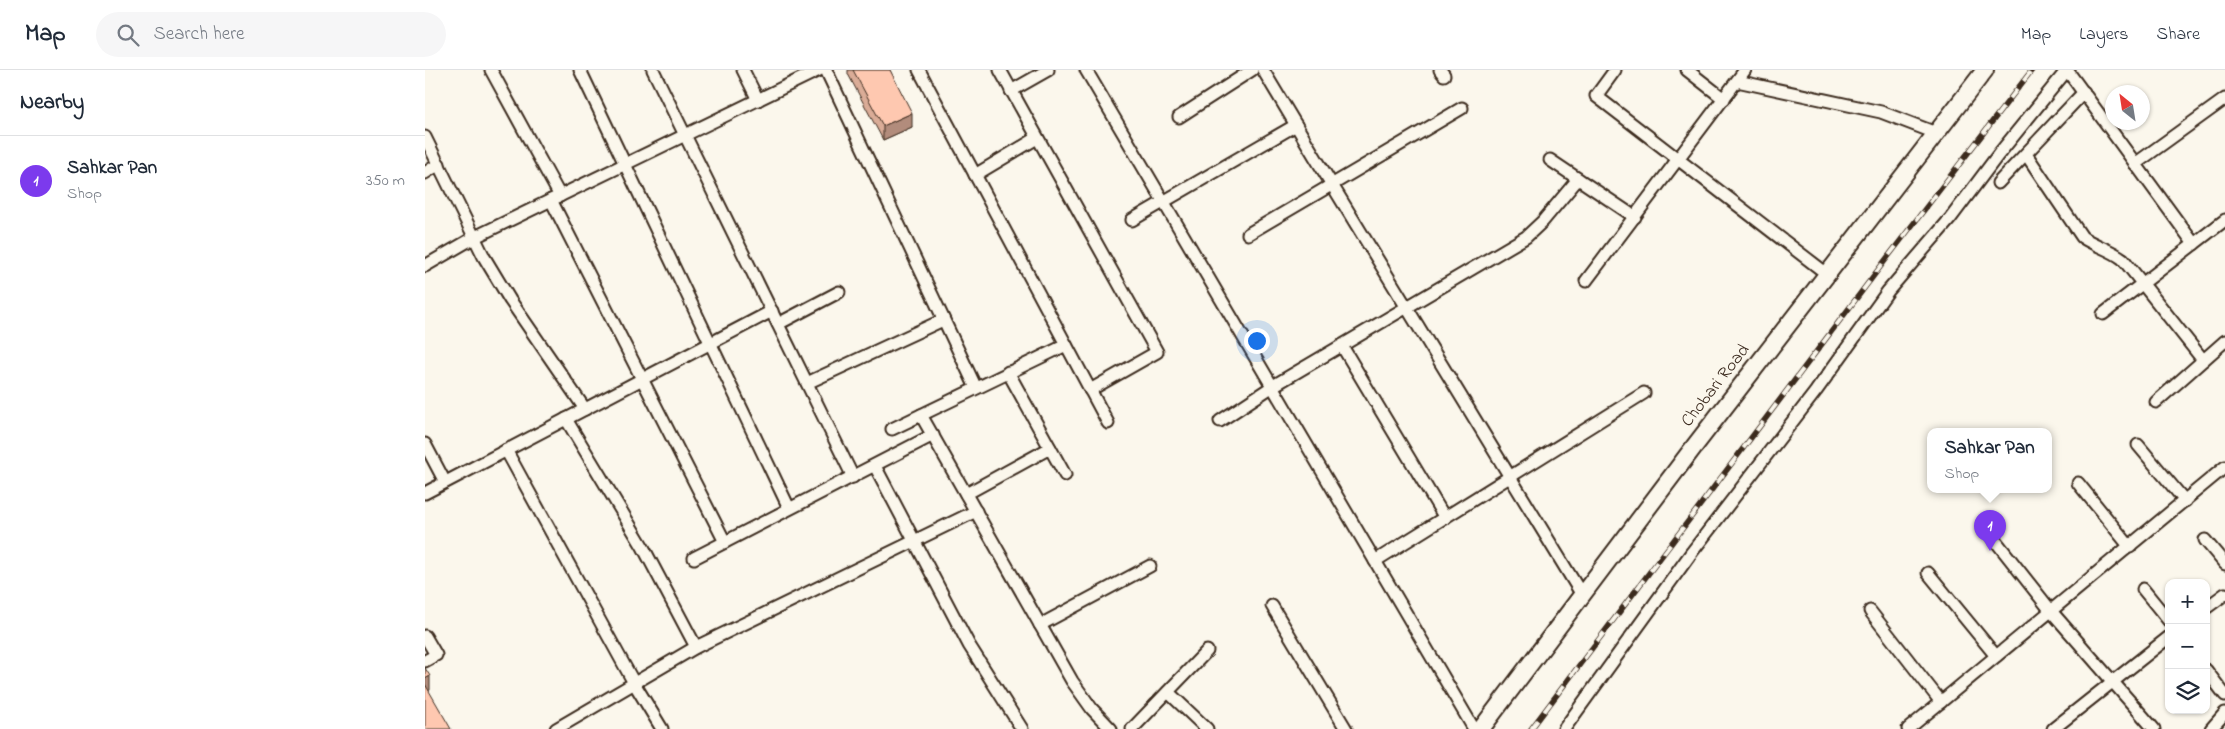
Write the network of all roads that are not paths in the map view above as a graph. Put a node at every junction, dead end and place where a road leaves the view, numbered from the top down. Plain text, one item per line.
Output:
1 (491, 70) edge
2 (580, 70) edge
3 (653, 70) edge
4 (743, 70) edge
5 (819, 70) edge
6 (826, 70) edge
7 (919, 70) edge
8 (1000, 70) edge
9 (1048, 70) edge
10 (1086, 70) edge
11 (1252, 70) edge
12 (1263, 70) edge
13 (1615, 70) edge
14 (1687, 70) edge
15 (1745, 70) edge
16 (1985, 70) edge
17 (2067, 70) edge
18 (1737, 81) junction
19 (1011, 91) junction
20 (2084, 92) junction
21 (1724, 99) junction
22 (2225, 99) edge
23 (758, 100) junction
24 (1462, 108) dead end
25 (1179, 118) dead end
26 (1296, 125) junction
27 (1936, 133) junction
28 (686, 135) junction
29 (425, 137) edge
30 (1037, 138) junction
31 (2026, 154) junction
32 (1550, 160) dead end
33 (1679, 160) junction
34 (439, 164) junction
35 (625, 164) junction
36 (2135, 164) junction
37 (425, 173) edge
38 (975, 175) junction
39 (1578, 178) junction
40 (1998, 183) dead end
41 (1333, 184) junction
42 (555, 198) junction
43 (1165, 202) junction
44 (1635, 217) junction
45 (1132, 220) dead end
46 (2225, 220) edge
47 (1248, 234) dead end
48 (475, 237) junction
49 (2194, 244) junction
50 (425, 266) edge
51 (1827, 274) junction
52 (1586, 281) dead end
53 (2142, 284) junction
54 (839, 292) dead end
55 (1406, 308) junction
56 (772, 311) junction
57 (2103, 314) dead end
58 (943, 320) junction
59 (779, 324) junction
60 (2225, 341) edge
61 (710, 344) junction
62 (1065, 345) junction
63 (1342, 346) junction
64 (2203, 360) junction
65 (1008, 372) junction
66 (643, 379) junction
67 (807, 383) junction
68 (1273, 386) junction
69 (976, 388) junction
70 (1090, 390) junction
71 (1644, 393) dead end
72 (2155, 402) dead end
73 (585, 409) junction
74 (921, 414) junction
75 (566, 419) junction
76 (1220, 421) dead end
77 (1108, 423) dead end
78 (892, 429) dead end
79 (933, 435) junction
80 (425, 444) edge
81 (2138, 445) dead end
82 (1051, 448) junction
83 (505, 450) junction
84 (875, 466) junction
85 (2225, 467) edge
86 (1065, 475) dead end
87 (853, 477) junction
88 (1510, 478) junction
89 (445, 482) junction
90 (2078, 483) dead end
91 (425, 493) edge
92 (967, 494) junction
93 (2185, 501) junction
94 (789, 508) junction
95 (976, 511) junction
96 (1445, 518) junction
97 (1991, 535) dead end
98 (916, 540) junction
99 (2205, 540) dead end
100 (725, 542) junction
101 (2129, 546) junction
102 (694, 558) dead end
103 (1375, 561) junction
104 (2225, 564) edge
105 (1150, 566) dead end
106 (1928, 573) dead end
107 (2143, 589) dead end
108 (2225, 594) edge
109 (1582, 595) junction
110 (2210, 605) edge
111 (1272, 606) dead end
112 (1870, 610) dead end
113 (2051, 611) junction
114 (2165, 616) edge
115 (1040, 625) junction
116 (425, 636) edge
117 (2165, 640) edge
118 (695, 647) junction
119 (1207, 651) dead end
120 (1996, 656) junction
121 (425, 661) edge
122 (2210, 675) edge
123 (2113, 680) junction
124 (634, 683) junction
125 (1168, 692) junction
126 (2225, 695) edge
127 (1941, 702) junction
128 (2225, 713) edge
129 (574, 718) junction
130 (1913, 728) edge
131 (556, 729) edge
132 (581, 729) edge
133 (662, 729) edge
134 (1022, 729) edge
135 (1111, 729) edge
136 (1133, 729) edge
137 (1207, 729) edge
138 (1347, 729) edge
139 (1474, 729) edge
140 (1481, 729) edge
141 (1564, 729) edge
142 (2053, 729) edge
143 (2154, 729) edge
144 (2211, 729) edge

1 - 42 street
2 - 35 street
3 - 28 street
4 - 23 street
5 - 23 street
6 - 58 street
7 - 38 street
8 - 19 street
9 - 19 street
10 - 43 street
11 - 25 street
12 - 26 street
13 - 33 street
14 - 21 street
15 - 18 street
16 - 27 street, Chobari Road
17 - 20 street
17 - 141 street
18 - 21 street
18 - 27 street
19 - 30 street
20 - 31 street
20 - 36 street
21 - 33 street
22 - 36 street
23 - 28 street
24 - 41 street
26 - 41 street
26 - 43 street
27 - 51 street, Chobari Road
28 - 35 street
28 - 56 street
29 - 34 street
30 - 38 street
30 - 70 street
31 - 40 street
31 - 53 street
32 - 39 street
33 - 44 street
33 - 51 street
34 - 37 street
34 - 48 street
35 - 42 street
35 - 61 street
36 - 49 street
38 - 62 street
39 - 44 street
39 - 55 street
41 - 47 street
41 - 55 street
42 - 48 street
42 - 66 street
43 - 45 street
43 - 68 street
44 - 52 street
46 - 49 street
48 - 50 street
48 - 73 street
49 - 53 street
51 - 109 street, Chobari Road
53 - 57 street
53 - 64 street
54 - 59 street
55 - 63 street
55 - 88 street
56 - 59 street
56 - 61 street
58 - 67 street
58 - 69 street
59 - 67 street
60 - 64 street
61 - 66 street
61 - 94 street
62 - 65 street
62 - 70 street
63 - 68 street
63 - 96 street
64 - 72 street
65 - 69 street
65 - 82 street
66 - 73 street
66 - 100 street
67 - 87 street
68 - 76 street
68 - 103 street
69 - 74 street
70 - 77 street
71 - 88 street
73 - 75 street
74 - 78 street
74 - 79 street
75 - 83 street
75 - 118 street
79 - 84 street
79 - 92 street
80 - 89 street
81 - 93 street
82 - 86 street
82 - 92 street
83 - 89 street
83 - 124 street
84 - 87 street
84 - 98 street
85 - 93 street
87 - 94 street
88 - 96 street
88 - 109 street
89 - 91 street
90 - 101 street
92 - 95 street
93 - 101 street
94 - 100 street
95 - 98 street
95 - 115 street
96 - 103 street
97 - 113 street
98 - 118 street
98 - 134 street
99 - 104 street
100 - 102 street
101 - 113 street
103 - 139 street
105 - 115 street
106 - 120 street
107 - 114 street
108 - 110 street
109 - 140 street, Chobari Road
111 - 138 street
112 - 127 street
113 - 120 street
113 - 123 street
115 - 135 street
116 - 121 street
117 - 123 street
118 - 124 street
119 - 125 street
120 - 127 street
122 - 126 street
123 - 142 street
123 - 143 street
124 - 129 street
124 - 133 street
125 - 136 street
125 - 137 street
127 - 130 street
128 - 144 street
129 - 131 street
129 - 132 street

